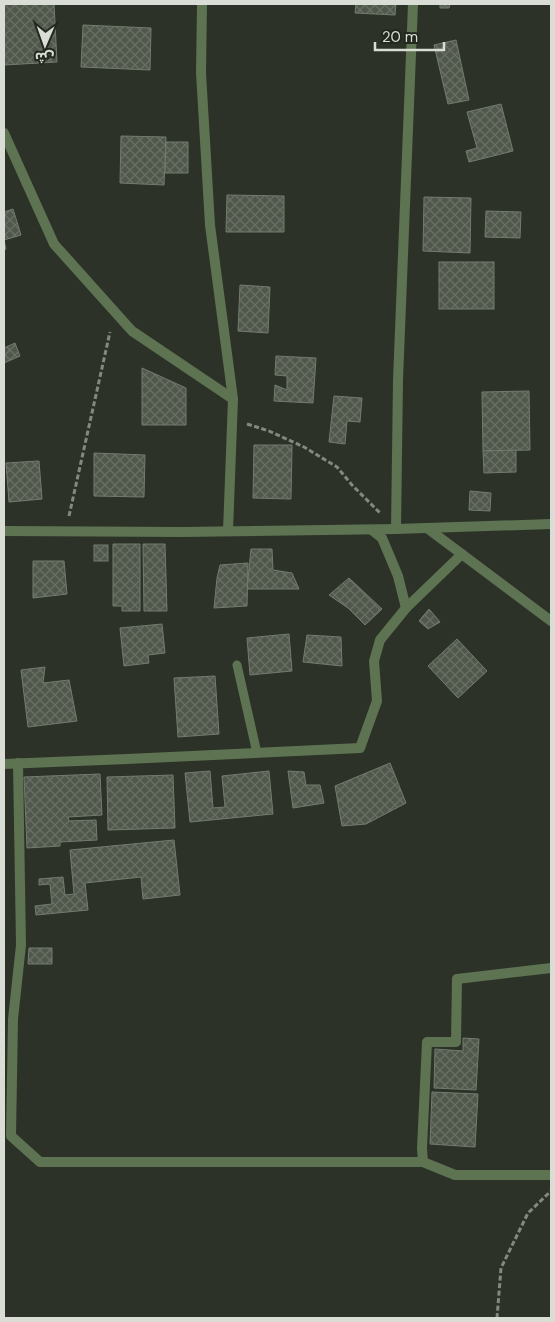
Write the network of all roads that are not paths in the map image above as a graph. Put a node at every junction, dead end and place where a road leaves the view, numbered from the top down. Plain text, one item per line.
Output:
1 (202, 4) edge
2 (413, 4) edge
3 (4, 133) edge
4 (233, 399) junction
5 (551, 524) edge
6 (427, 528) junction
7 (396, 529) junction
8 (372, 530) junction
9 (4, 531) edge
10 (228, 531) junction
11 (462, 554) junction
12 (406, 608) junction
13 (551, 621) edge
14 (237, 665) dead end
15 (257, 753) junction
16 (18, 763) junction
17 (4, 764) edge
18 (551, 968) edge
19 (423, 1162) junction
20 (551, 1174) edge

1 - 4 street
2 - 7 street
3 - 4 street
4 - 10 street
5 - 6 street
6 - 7 street
6 - 11 street
7 - 8 street
8 - 10 street
8 - 12 street
9 - 10 street
11 - 12 street
11 - 13 street
12 - 15 street
14 - 15 lane
15 - 16 street
16 - 17 street
16 - 19 street
18 - 19 street
19 - 20 street

